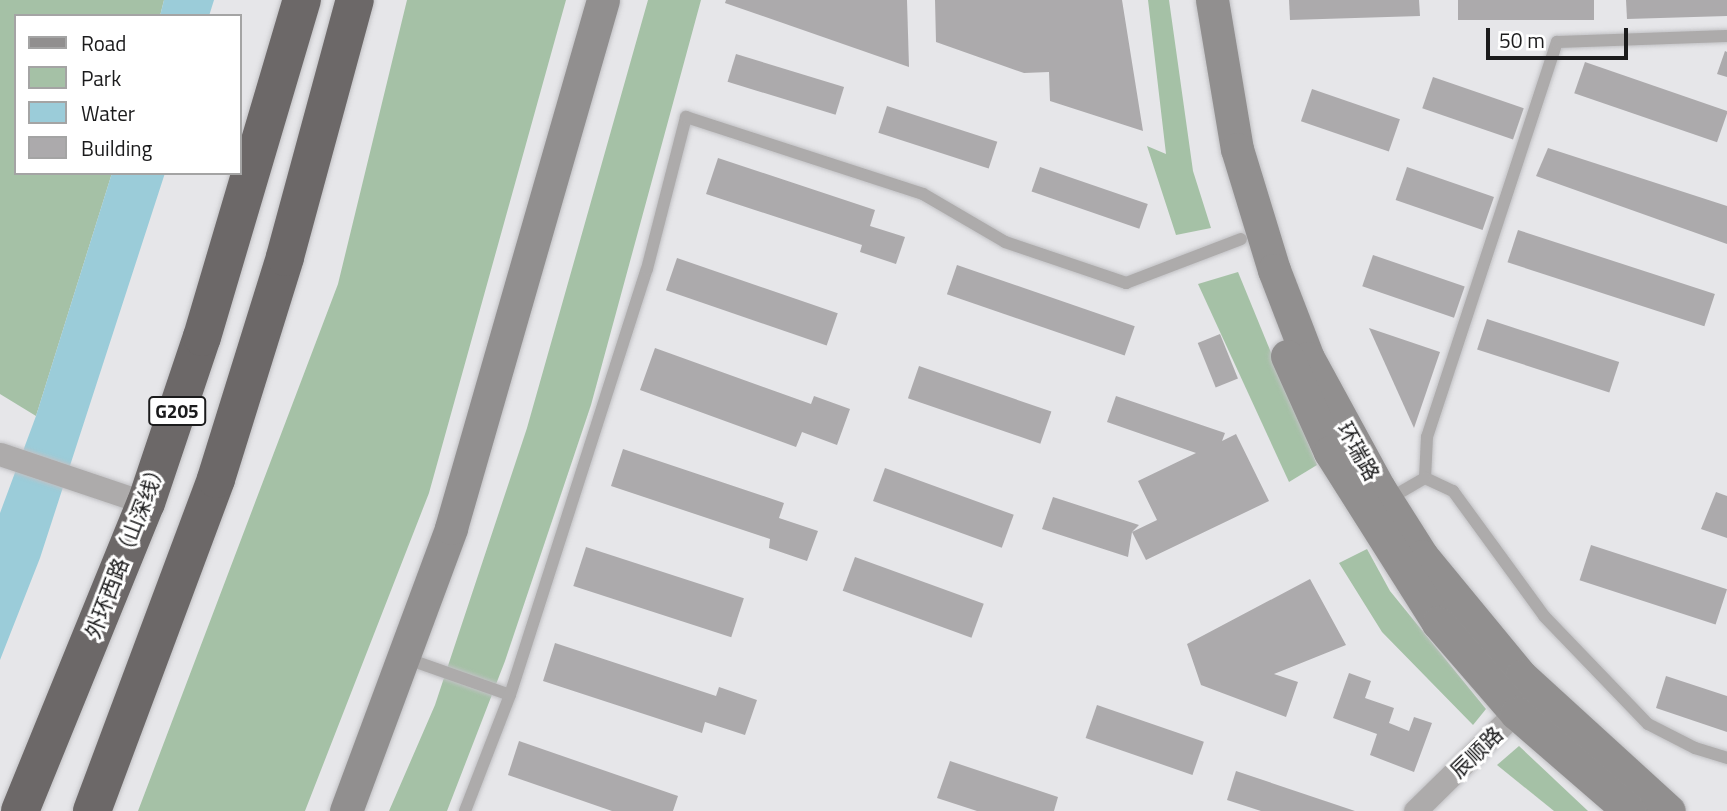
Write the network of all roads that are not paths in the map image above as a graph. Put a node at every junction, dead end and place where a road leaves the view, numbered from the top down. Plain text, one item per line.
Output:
1 (302, 0) edge
2 (355, 0) edge
3 (603, 0) edge
4 (1192, 0) edge
5 (1212, 0) edge
6 (1727, 36) edge
7 (1241, 239) junction
8 (0, 454) edge
9 (1425, 478) junction
10 (146, 503) junction
11 (1376, 507) junction
12 (403, 657) junction
13 (510, 695) junction
14 (1526, 702) junction
15 (1727, 758) edge
16 (20, 811) edge
17 (92, 811) edge
18 (346, 811) edge
19 (465, 811) edge
20 (1415, 811) edge
21 (1629, 811) edge
22 (1669, 811) edge

1 - 10 highway, 外环西路（山深线） / G205
2 - 17 highway, G205
3 - 12 main road
4 - 7 main road, 环瑞路
5 - 11 main road, 环瑞路
6 - 9 lane
7 - 11 main road, 环瑞路
7 - 13 lane
8 - 10 street
9 - 11 lane
9 - 15 lane
10 - 16 highway, 外环西路（山深线） / G205
11 - 14 main road, 环瑞路
12 - 13 lane
12 - 18 main road
13 - 19 lane
14 - 20 street, 辰顺路
14 - 21 main road, 环瑞路
14 - 22 main road, 环瑞路

